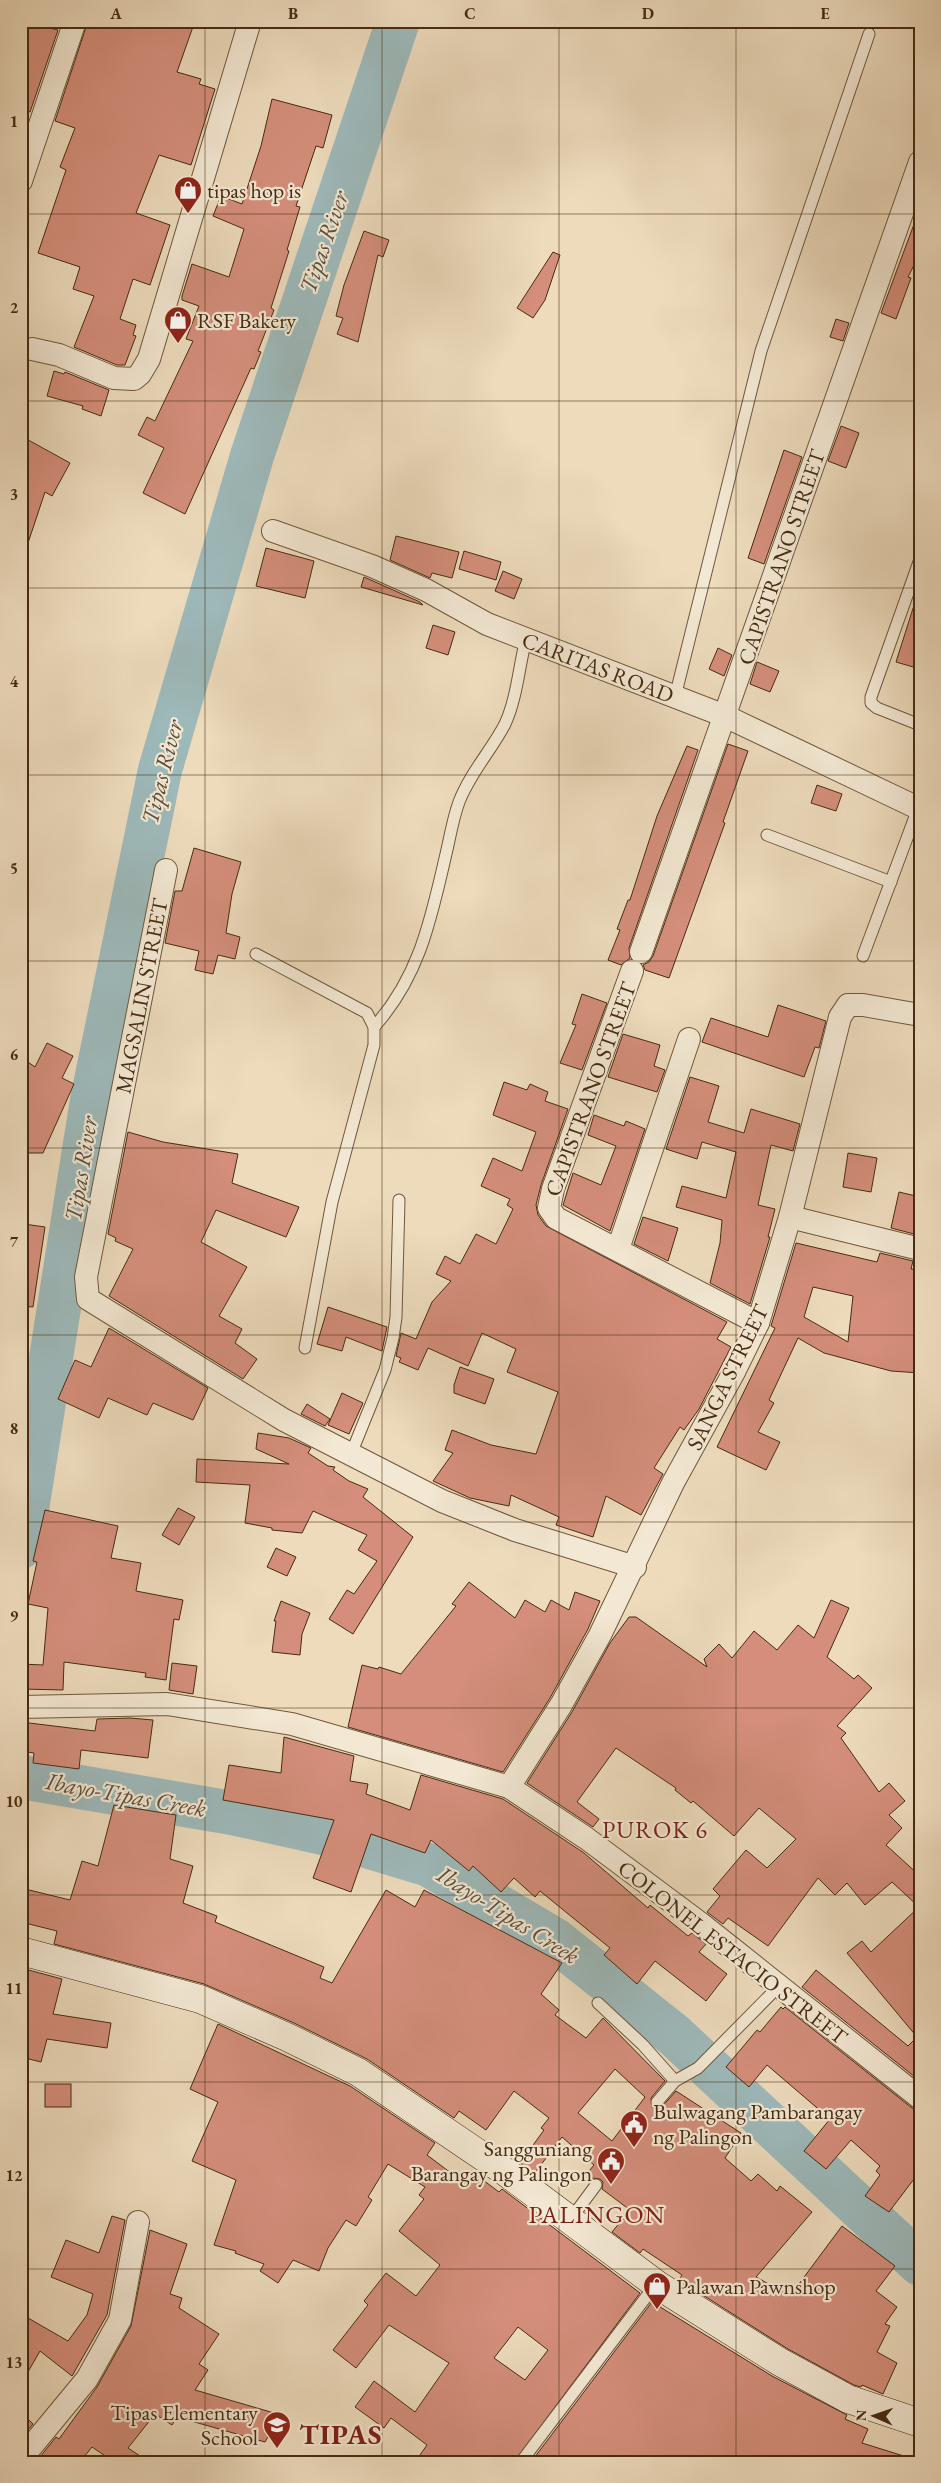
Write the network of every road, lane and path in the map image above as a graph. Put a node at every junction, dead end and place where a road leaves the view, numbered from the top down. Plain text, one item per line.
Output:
1 (75, 21) edge
2 (250, 21) edge
3 (869, 34) dead end
4 (920, 162) edge
5 (21, 180) edge
6 (25, 348) edge
7 (273, 531) dead end
8 (920, 559) edge
9 (526, 639) junction
10 (675, 697) junction
11 (724, 716) junction
12 (920, 726) edge
13 (918, 810) edge
14 (767, 835) dead end
15 (166, 870) dead end
16 (892, 882) junction
17 (256, 954) dead end
18 (863, 956) dead end
19 (920, 1015) edge
20 (374, 1027) junction
21 (689, 1039) dead end
22 (399, 1200) dead end
23 (790, 1217) junction
24 (920, 1249) edge
25 (618, 1250) junction
26 (758, 1323) junction
27 (305, 1348) dead end
28 (351, 1454) junction
29 (634, 1567) junction
30 (21, 1707) edge
31 (509, 1787) junction
32 (21, 1951) edge
33 (779, 1986) junction
34 (598, 2003) dead end
35 (675, 2081) junction
36 (920, 2098) edge
37 (657, 2102) dead end
38 (596, 2185) dead end
39 (570, 2220) junction
40 (138, 2222) dead end
41 (656, 2284) junction
42 (920, 2423) edge
43 (21, 2459) edge
44 (522, 2462) edge

1 - 5 street
2 - 6 street
3 - 10 lane
4 - 11 street, CAPISTRANO STREET
7 - 9 street, CARITAS ROAD
8 - 12 lane
9 - 10 street, CARITAS ROAD
9 - 20 lane
10 - 11 street, CARITAS ROAD
11 - 13 street, CARITAS ROAD
11 - 25 street, CAPISTRANO STREET
13 - 16 lane
14 - 16 lane
15 - 28 street, MAGSALIN STREET
16 - 18 lane
17 - 20 lane
19 - 23 street, SANGA STREET
20 - 27 lane
21 - 25 street
22 - 28 lane
23 - 24 street
23 - 26 street, SANGA STREET
25 - 26 street, CAPISTRANO STREET
26 - 29 street, SANGA STREET
28 - 29 street
29 - 31 street, SANGA STREET
30 - 31 street, COLONEL ESTACIO STREET
31 - 33 street, COLONEL ESTACIO STREET
32 - 39 main road
33 - 35 lane
33 - 36 street, COLONEL ESTACIO STREET
34 - 35 lane
35 - 37 lane
38 - 39 lane
39 - 41 main road
40 - 43 street
41 - 42 main road
41 - 44 lane

